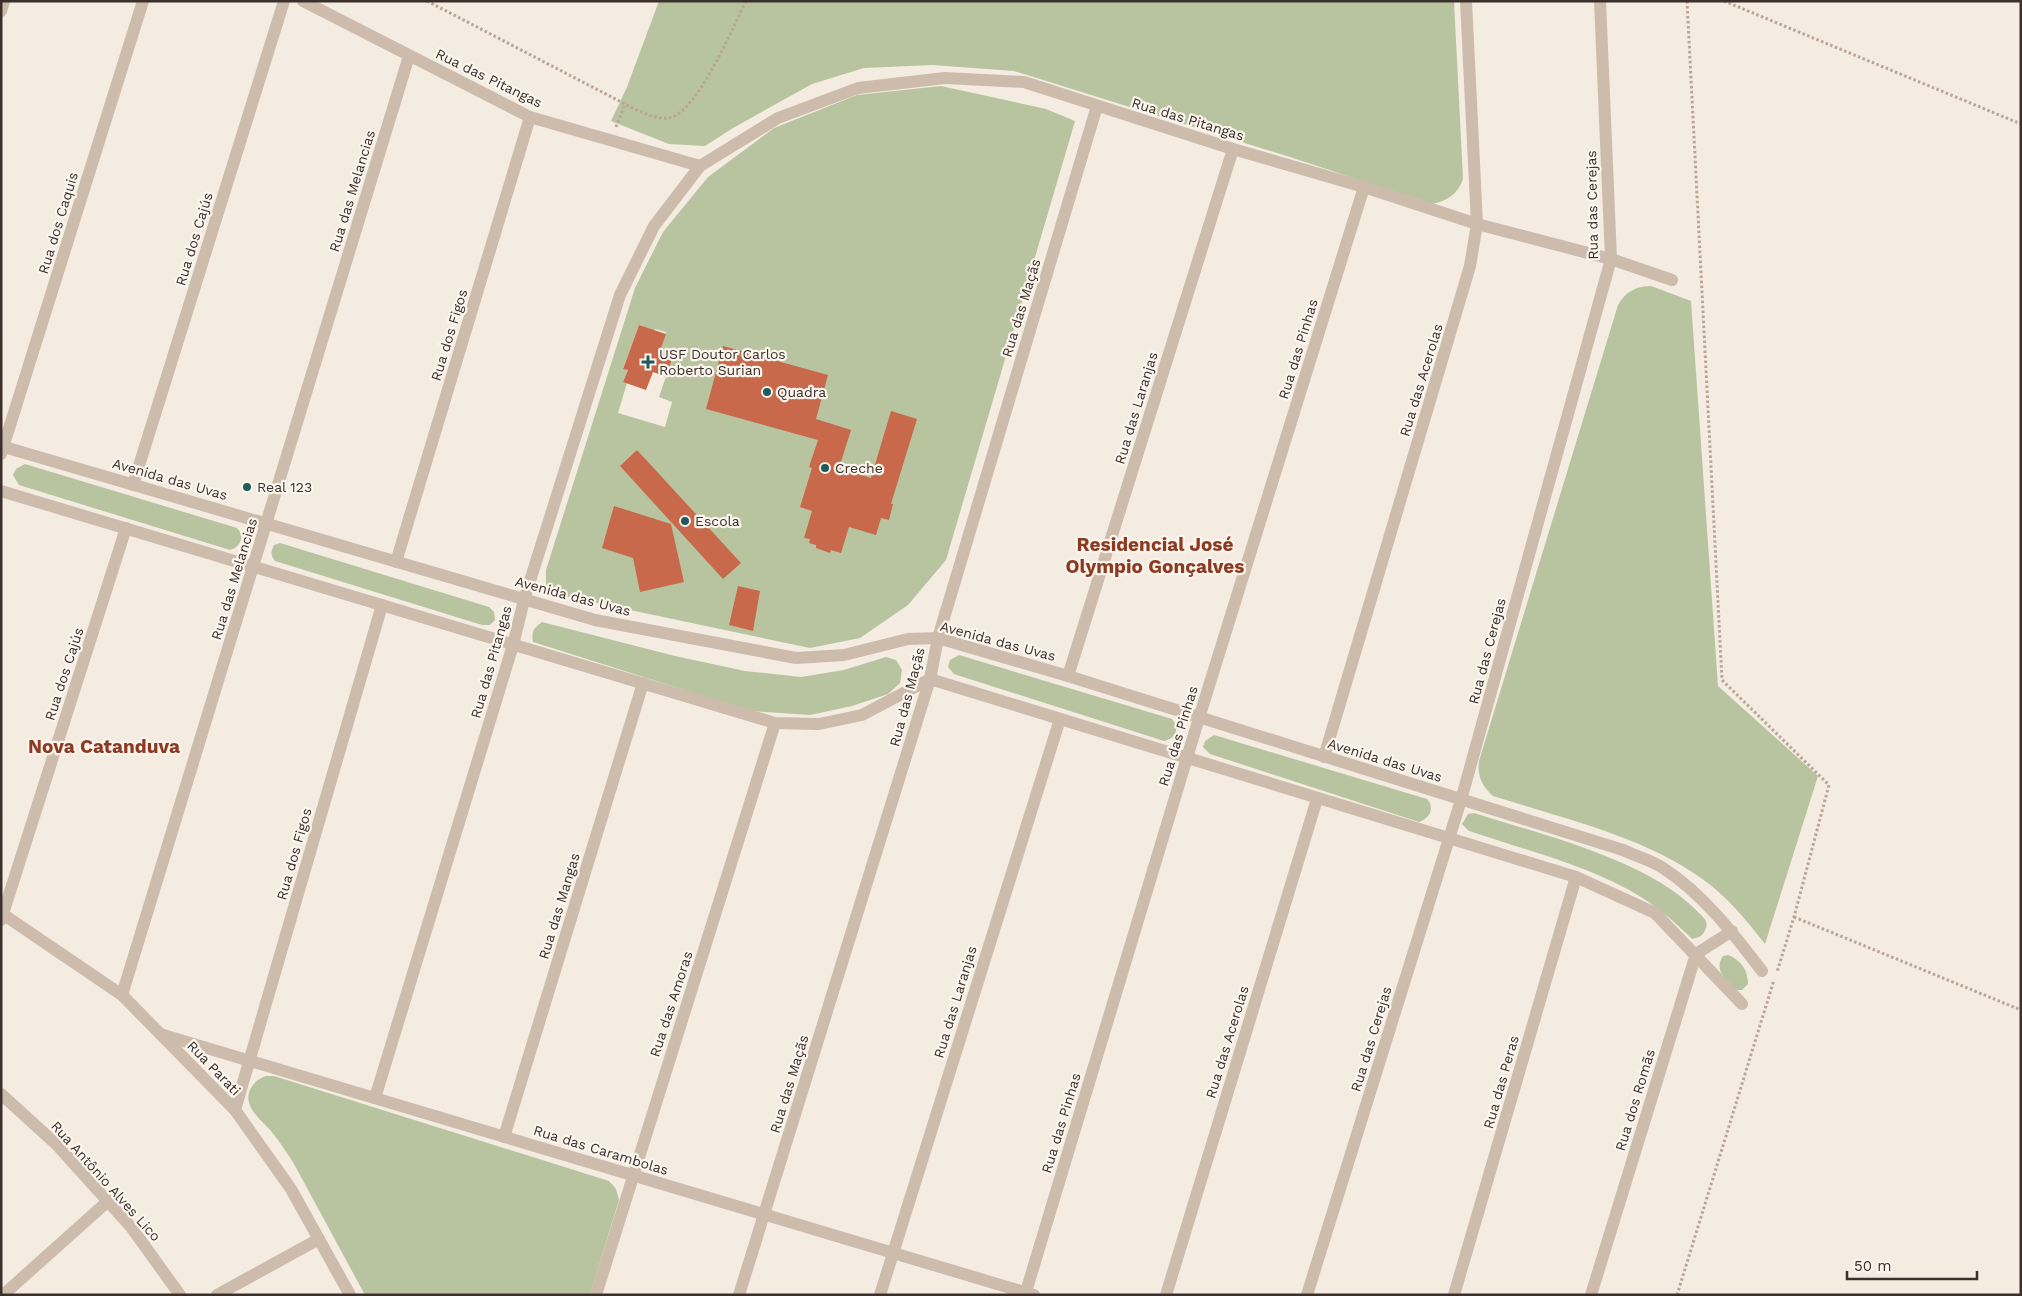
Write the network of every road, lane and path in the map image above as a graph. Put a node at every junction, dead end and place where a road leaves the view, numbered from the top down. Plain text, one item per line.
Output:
1 (4, 1) edge
2 (143, 1) edge
3 (284, 1) edge
4 (302, 1) edge
5 (427, 1) edge
6 (746, 1) edge
7 (1466, 1) edge
8 (1600, 1) edge
9 (1687, 1) edge
10 (1724, 1) edge
11 (1, 10) edge
12 (409, 56) junction
13 (625, 104) junction
14 (1097, 106) junction
15 (530, 117) junction
16 (2021, 124) edge
17 (611, 140) junction
18 (1233, 149) junction
19 (700, 166) junction
20 (1364, 187) junction
21 (1477, 224) junction
22 (1611, 259) junction
23 (1672, 280) dead end
24 (2, 449) edge
25 (133, 485) junction
26 (1, 491) edge
27 (267, 523) junction
28 (126, 528) junction
29 (396, 562) junction
30 (254, 566) junction
31 (524, 600) junction
32 (382, 605) junction
33 (938, 638) junction
34 (513, 644) junction
35 (1068, 676) junction
36 (930, 679) junction
37 (643, 684) junction
38 (1199, 718) junction
39 (1060, 719) junction
40 (775, 724) junction
41 (1324, 756) junction
42 (1188, 758) junction
43 (1317, 799) junction
44 (1461, 800) junction
45 (1450, 840) junction
46 (1576, 877) junction
47 (2, 916) edge
48 (1794, 917) junction
49 (1732, 931) junction
50 (1696, 954) junction
51 (1762, 971) dead end
52 (122, 996) junction
53 (1742, 1004) dead end
54 (2021, 1010) edge
55 (160, 1034) junction
56 (249, 1060) junction
57 (1, 1094) edge
58 (376, 1098) junction
59 (234, 1110) junction
60 (504, 1137) junction
61 (633, 1175) junction
62 (107, 1202) junction
63 (764, 1214) junction
64 (319, 1239) junction
65 (893, 1253) junction
66 (5, 1292) edge
67 (1028, 1294) edge
68 (180, 1295) edge
69 (218, 1295) edge
70 (350, 1295) edge
71 (596, 1295) edge
72 (739, 1295) edge
73 (880, 1295) edge
74 (1166, 1295) edge
75 (1307, 1295) edge
76 (1454, 1295) edge
77 (1591, 1295) edge
78 (1677, 1295) edge

1 - 11 street
2 - 24 street, Rua dos Caquis
3 - 25 street, Rua dos Cajús
4 - 12 street, Rua das Pitangas
5 - 13 path
6 - 13 path
7 - 21 street, Rua das Acerolas
8 - 22 street, Rua das Cerejas
9 - 48 path
10 - 16 path
12 - 15 street, Rua das Pitangas
12 - 27 street, Rua das Melancias
13 - 17 path
14 - 18 street, Rua das Pitangas
14 - 19 street, Rua das Pitangas
14 - 33 street, Rua das Maçãs
15 - 17 street, Rua das Pitangas
15 - 29 street, Rua dos Figos
17 - 19 street, Rua das Pitangas
18 - 20 street, Rua das Pitangas
18 - 35 street, Rua das Laranjas
19 - 31 street, Rua das Pitangas
20 - 21 street, Rua das Pitangas
20 - 38 street, Rua das Pinhas
21 - 22 street, Rua das Pitangas
21 - 41 street, Rua das Acerolas
22 - 23 street, Rua das Pitangas
22 - 44 street, Rua das Cerejas
24 - 25 street, Avenida das Uvas
25 - 27 street, Avenida das Uvas
26 - 28 street
27 - 29 street, Avenida das Uvas
27 - 30 street, Rua das Melancias
28 - 30 street
28 - 47 street, Rua dos Cajús
29 - 31 street, Avenida das Uvas
30 - 32 street
30 - 52 street, Rua das Melancias
31 - 33 street, Avenida das Uvas
31 - 34 street, Rua das Pitangas
32 - 34 street
32 - 56 street, Rua dos Figos
33 - 35 street, Avenida das Uvas
33 - 36 street, Rua das Maçãs
34 - 37 street
34 - 58 street, Rua das Pitangas
35 - 38 street, Avenida das Uvas
36 - 39 street
36 - 40 street
36 - 63 street, Rua das Maçãs
37 - 40 street
37 - 60 street, Rua das Mangas
38 - 41 street, Avenida das Uvas
38 - 42 street, Rua das Pinhas
39 - 42 street
39 - 65 street, Rua das Laranjas
40 - 61 street, Rua das Amoras
41 - 44 street, Avenida das Uvas
42 - 43 street
42 - 67 street, Rua das Pinhas
43 - 45 street
43 - 74 street, Rua das Acerolas
44 - 45 street, Rua das Cerejas
44 - 49 street, Avenida das Uvas
45 - 46 street
45 - 75 street, Rua das Cerejas
46 - 50 street
46 - 76 street, Rua das Peras
47 - 52 street, Rua Parati
48 - 54 path
48 - 78 path
49 - 50 street
49 - 51 street, Avenida das Uvas
50 - 53 street
50 - 77 street, Rua dos Romãs
52 - 55 street, Rua Parati
55 - 56 street, Rua das Carambolas
55 - 59 street, Rua Parati
56 - 58 street, Rua das Carambolas
56 - 59 street, Rua dos Figos
57 - 62 street, Rua Antônio Alves Lico
58 - 60 street, Rua das Carambolas
59 - 64 street, Rua Parati
60 - 61 street, Rua das Carambolas
61 - 63 street, Rua das Carambolas
61 - 71 street, Rua das Amoras
62 - 66 street
62 - 68 street, Rua Antônio Alves Lico
63 - 65 street, Rua das Carambolas
63 - 72 street, Rua das Maçãs
64 - 69 street
64 - 70 street, Rua Parati
65 - 67 street, Rua das Carambolas
65 - 73 street, Rua das Laranjas

